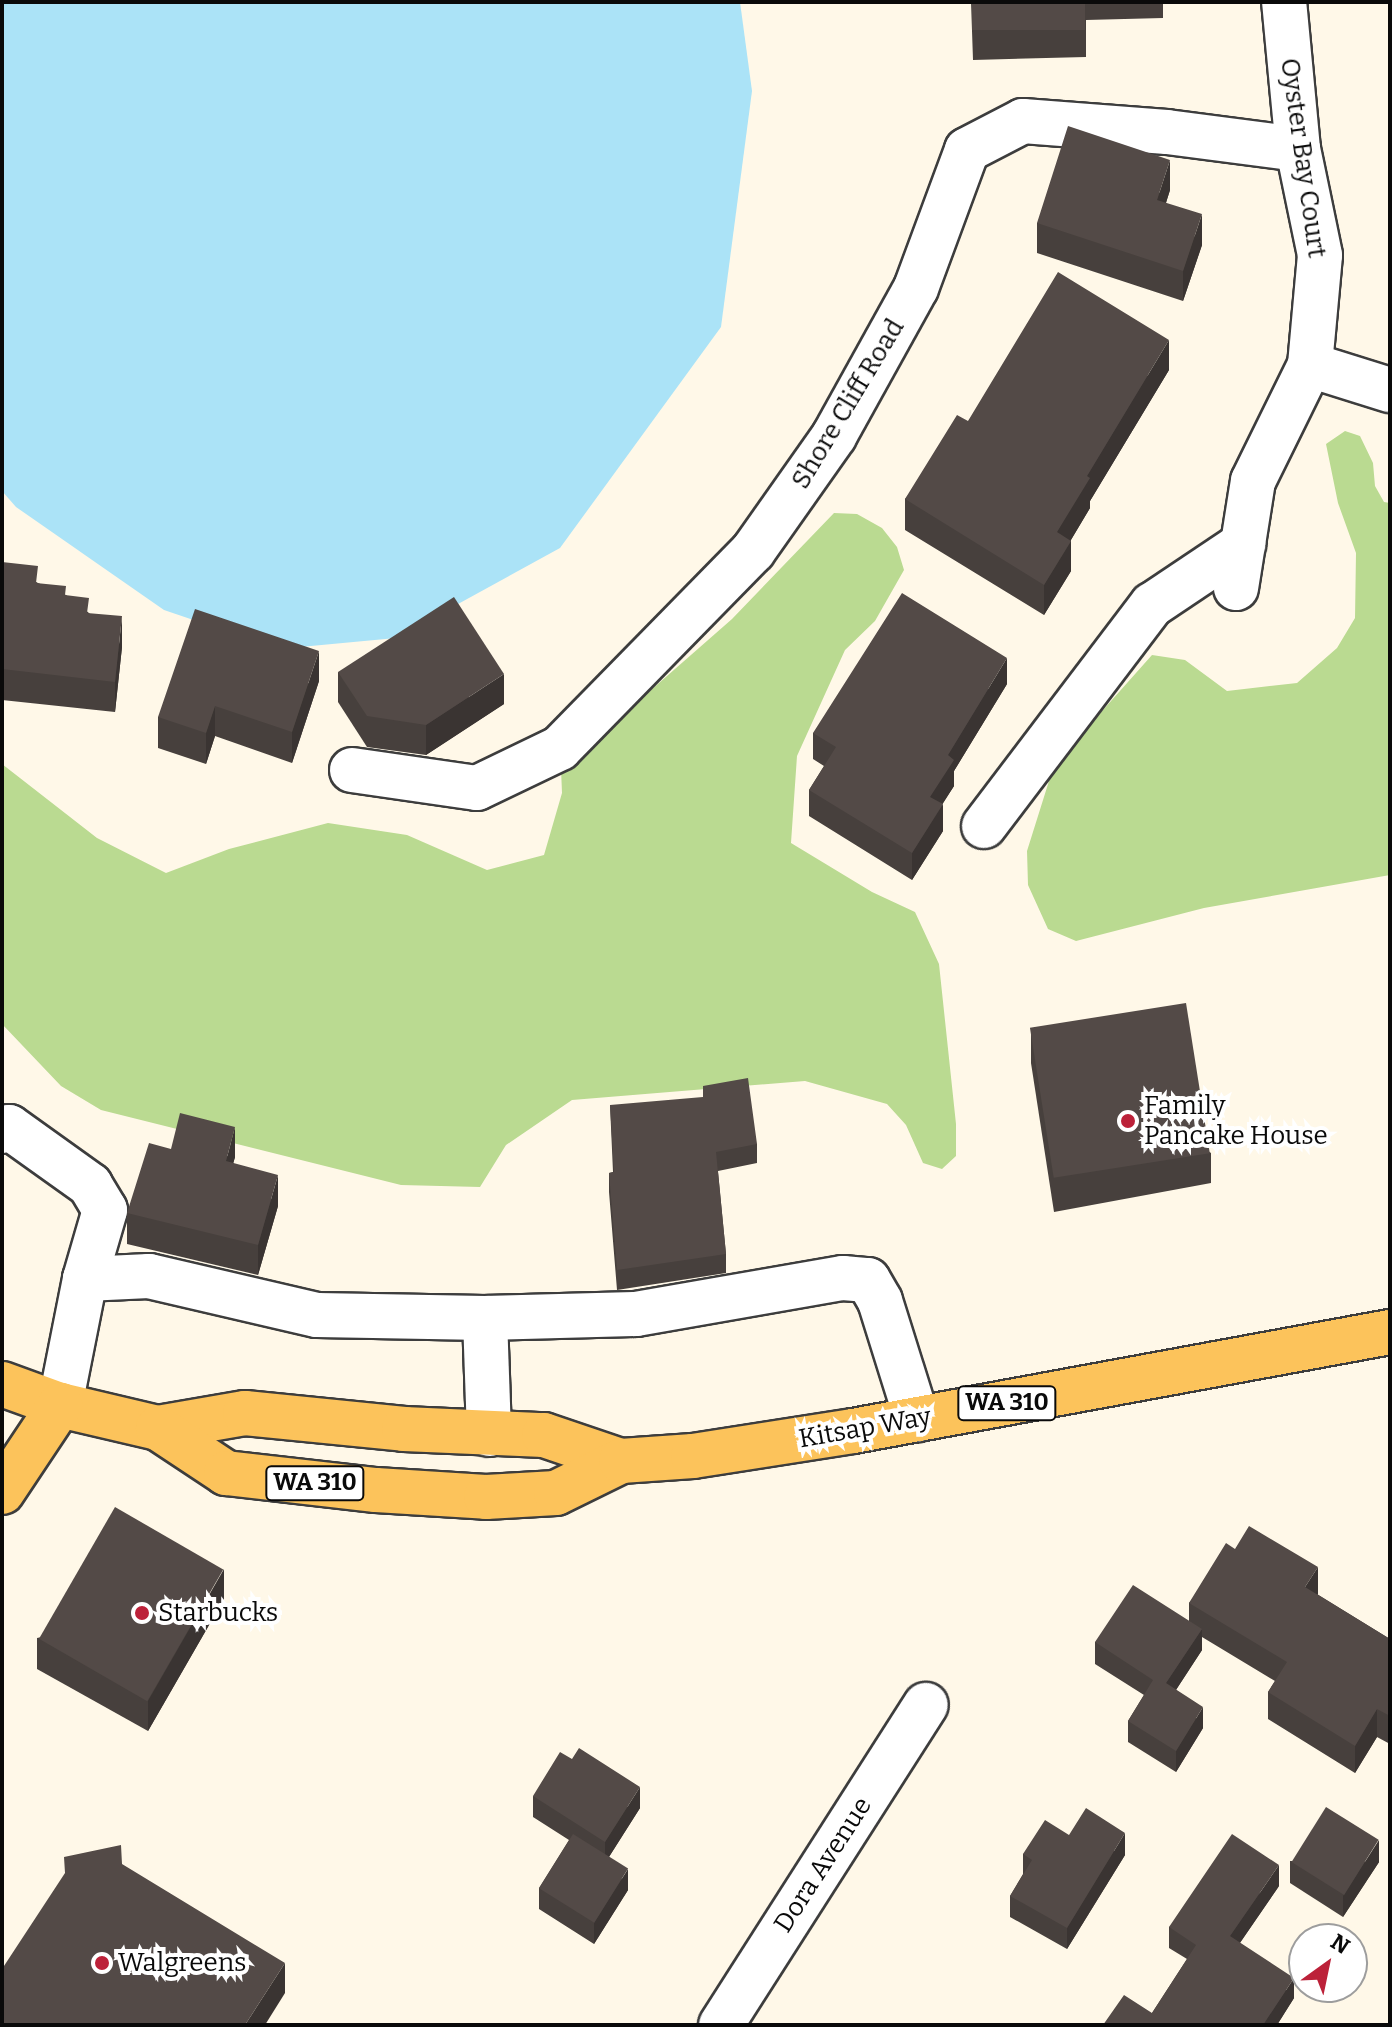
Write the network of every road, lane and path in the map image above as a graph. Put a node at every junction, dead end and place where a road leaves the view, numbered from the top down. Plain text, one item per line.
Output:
1 (1284, 2) edge
2 (1298, 149) junction
3 (1310, 365) junction
4 (1390, 390) edge
5 (1243, 544) junction
6 (1236, 588) dead end
7 (352, 770) dead end
8 (984, 826) dead end
9 (2, 1131) edge
10 (85, 1279) junction
11 (485, 1318) junction
12 (1390, 1332) edge
13 (2, 1384) edge
14 (60, 1405) junction
15 (917, 1419) junction
16 (158, 1428) junction
17 (489, 1434) junction
18 (621, 1461) junction
19 (2, 1492) edge
20 (926, 1705) dead end
21 (721, 2025) edge

1 - 2 street, Oyster Bay Court
2 - 3 street, Oyster Bay Court
2 - 7 street, Shore Cliff Road
3 - 4 street
3 - 5 street, Oyster Bay Court
5 - 6 street, Oyster Bay Court
5 - 8 street
9 - 10 street
10 - 11 street
10 - 14 street
11 - 15 street
11 - 17 street
12 - 15 main road, Kitsap Way / WA 310
13 - 14 main road, Kitsap Way / WA 310
14 - 16 main road, Kitsap Way / WA 310
14 - 19 main road
15 - 18 main road, Kitsap Way / WA 310
16 - 17 main road, Kitsap Way / WA 310
16 - 18 main road, Kitsap Way / WA 310
17 - 18 main road, Kitsap Way / WA 310
20 - 21 street, Dora Avenue

